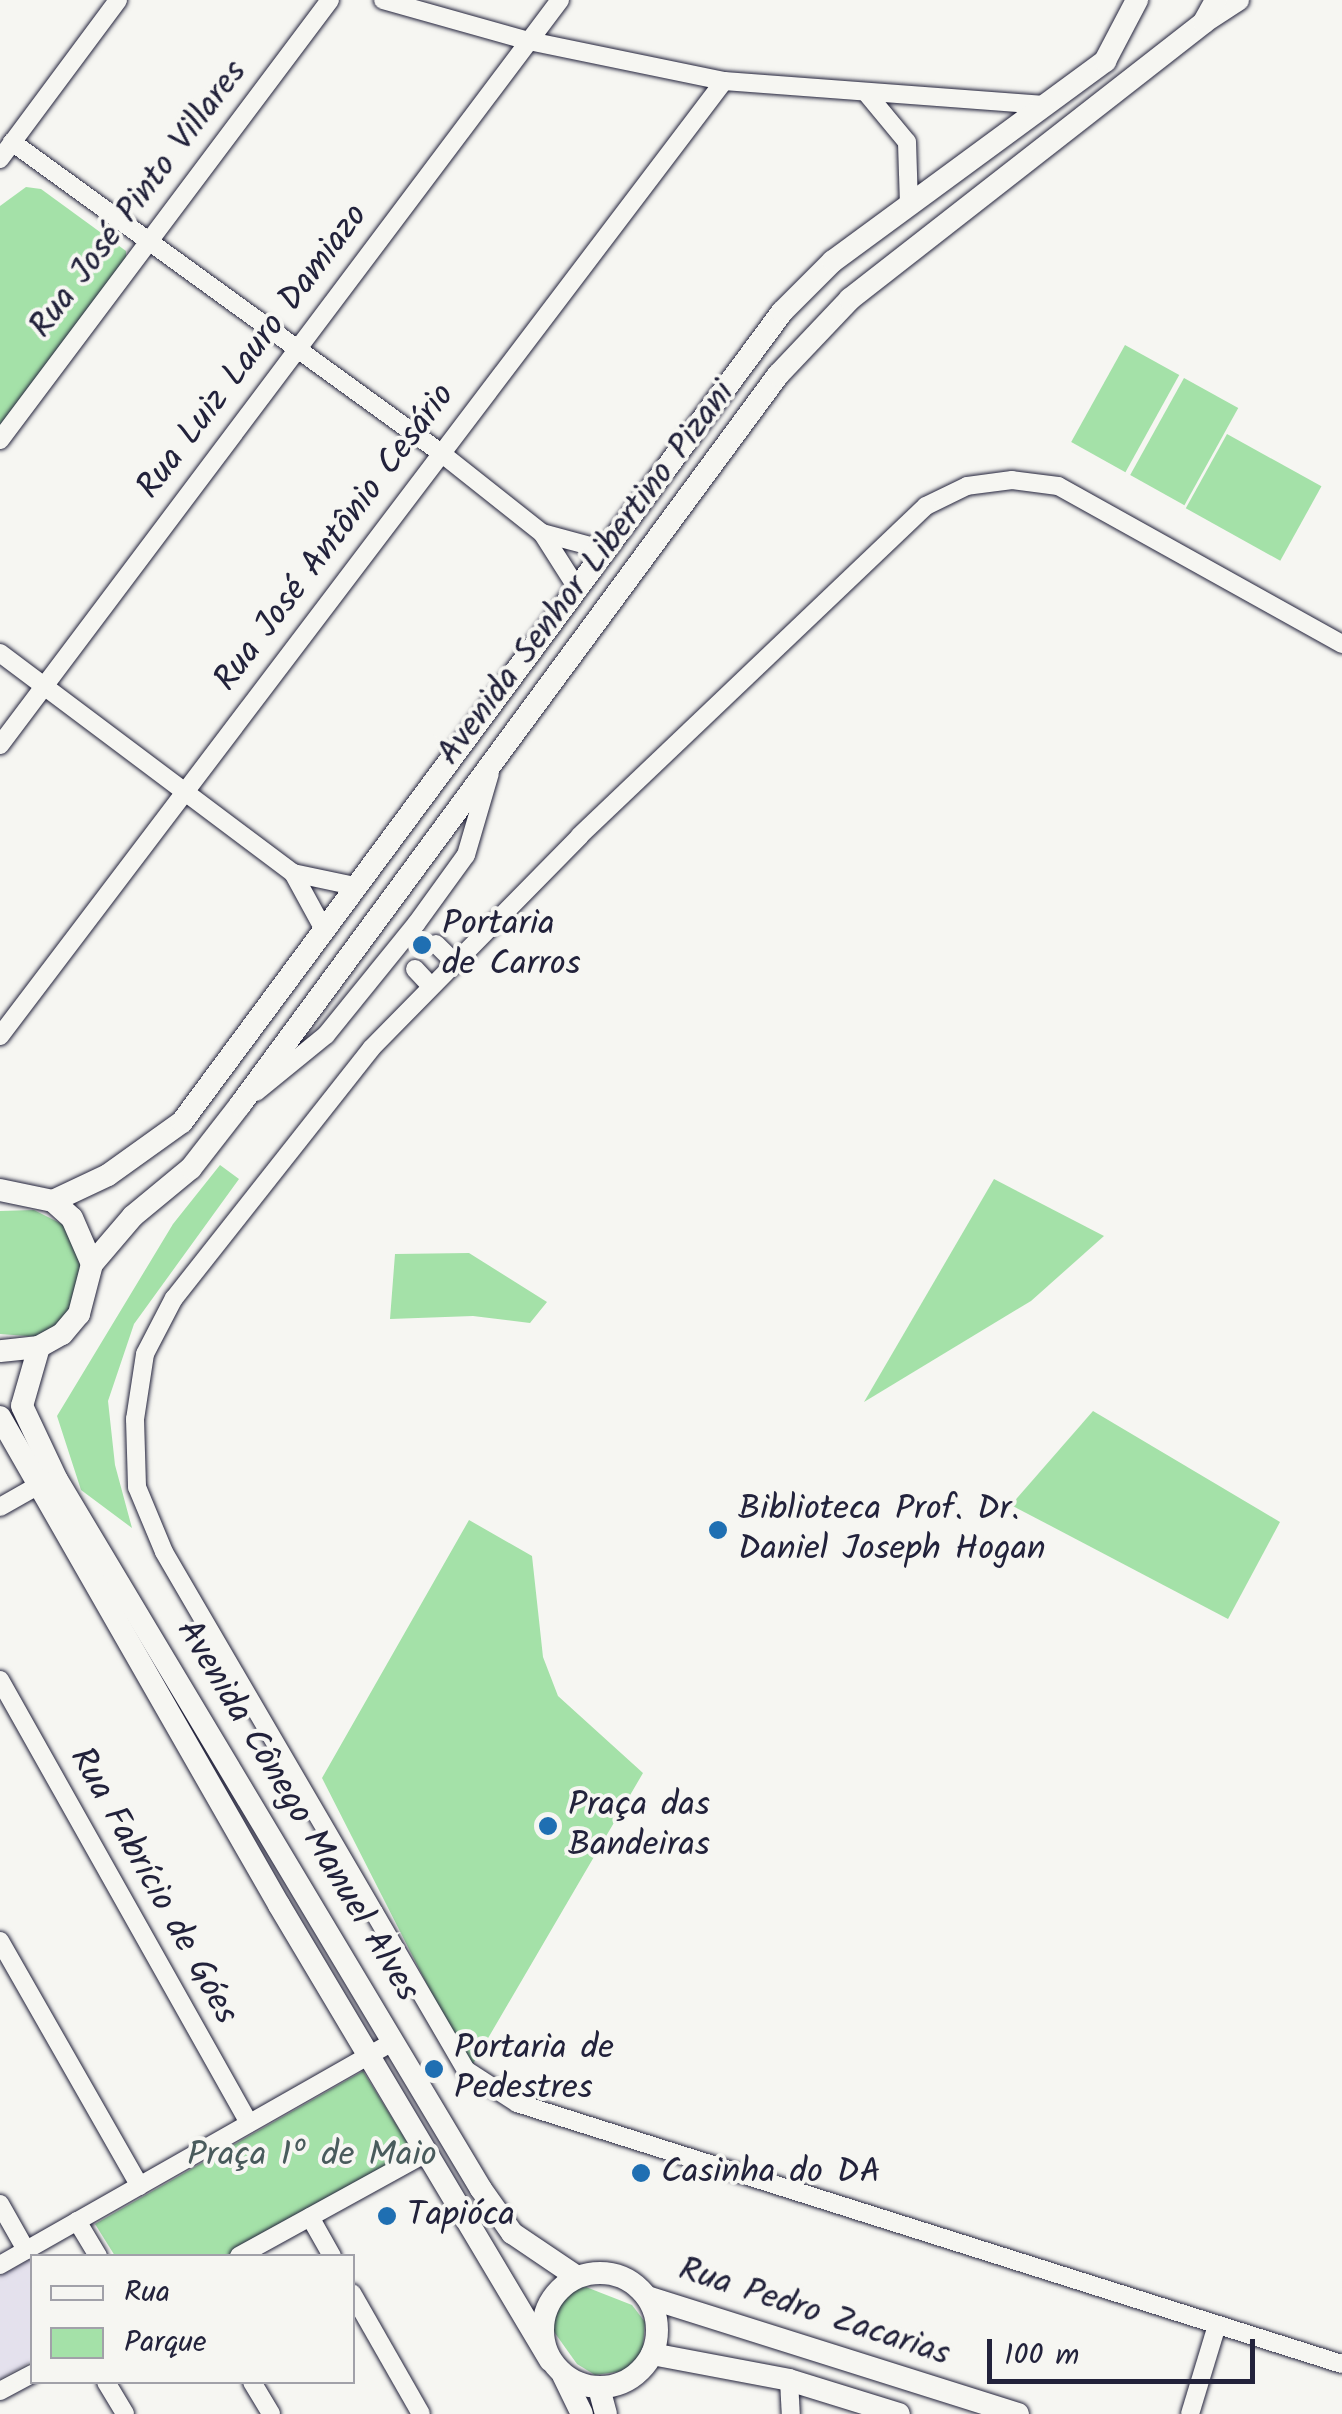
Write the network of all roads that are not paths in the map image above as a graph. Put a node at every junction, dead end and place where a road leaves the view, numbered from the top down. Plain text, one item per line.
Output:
1 (118, 0) edge
2 (330, 0) edge
3 (383, 0) edge
4 (560, 0) edge
5 (1137, 0) edge
6 (1216, 0) edge
7 (1238, 0) edge
8 (1204, 22) junction
9 (529, 41) junction
10 (724, 80) junction
11 (868, 94) junction
12 (1041, 104) junction
13 (12, 142) junction
14 (0, 159) edge
15 (909, 204) junction
16 (150, 241) junction
17 (295, 350) junction
18 (0, 440) edge
19 (441, 453) junction
20 (542, 533) junction
21 (605, 550) junction
22 (576, 588) junction
23 (1342, 644) edge
24 (0, 653) edge
25 (44, 685) junction
26 (0, 745) edge
27 (495, 756) junction
28 (184, 790) junction
29 (293, 873) junction
30 (354, 886) junction
31 (323, 928) junction
32 (436, 944) dead end
33 (454, 962) junction
34 (414, 969) dead end
35 (430, 986) junction
36 (0, 1036) edge
37 (240, 1105) junction
38 (4, 1188) edge
39 (53, 1201) junction
40 (92, 1264) junction
41 (39, 1347) junction
42 (0, 1351) edge
43 (0, 1417) edge
44 (37, 1486) junction
45 (0, 1507) edge
46 (0, 1680) edge
47 (0, 1942) edge
48 (393, 2042) junction
49 (372, 2053) junction
50 (250, 2124) junction
51 (428, 2152) junction
52 (140, 2186) junction
53 (481, 2189) junction
54 (0, 2204) edge
55 (310, 2217) junction
56 (77, 2221) junction
57 (26, 2250) junction
58 (97, 2254) edge
59 (243, 2254) edge
60 (331, 2254) edge
61 (0, 2265) edge
62 (577, 2277) junction
63 (647, 2297) junction
64 (355, 2298) edge
65 (1217, 2325) junction
66 (652, 2354) junction
67 (1342, 2364) edge
68 (557, 2367) junction
69 (30, 2375) edge
70 (789, 2380) junction
71 (107, 2384) edge
72 (253, 2384) edge
73 (600, 2388) junction
74 (0, 2391) edge
75 (125, 2414) edge
76 (271, 2414) edge
77 (421, 2414) edge
78 (582, 2414) edge
79 (606, 2414) edge
80 (792, 2414) edge
81 (900, 2414) edge
82 (1018, 2414) edge
83 (1190, 2414) edge

1 - 13 street
2 - 16 street, Rua José Pinto Villares
3 - 9 street
4 - 9 street, Rua Luiz Lauro Damiazo
5 - 12 street, Avenida Senhor Libertino Pizani
6 - 8 street, Avenida Senhor Libertino Pizani
7 - 8 street
8 - 27 street, Avenida Senhor Libertino Pizani
9 - 10 street
9 - 17 street, Rua Luiz Lauro Damiazo
10 - 11 street
10 - 19 street, Rua José Antônio Cesário
11 - 12 street
11 - 15 street
12 - 15 street, Avenida Senhor Libertino Pizani
13 - 14 street
13 - 16 street
15 - 21 street, Avenida Senhor Libertino Pizani
16 - 17 street
16 - 18 street, Rua José Pinto Villares
17 - 19 street
17 - 25 street, Rua Luiz Lauro Damiazo
19 - 20 street
19 - 28 street, Rua José Antônio Cesário
20 - 21 street
20 - 22 street
21 - 22 street, Avenida Senhor Libertino Pizani
22 - 30 street, Avenida Senhor Libertino Pizani
23 - 33 street
24 - 25 street
25 - 26 street, Rua Luiz Lauro Damiazo
25 - 28 street
27 - 37 street, Avenida Senhor Libertino Pizani
27 - 37 street
28 - 29 street
28 - 36 street, Rua José Antônio Cesário
29 - 30 street
29 - 31 street
30 - 31 street, Avenida Senhor Libertino Pizani
31 - 39 street, Avenida Senhor Libertino Pizani
32 - 33 street
33 - 35 street
34 - 35 street
35 - 65 street
37 - 40 street, Avenida Senhor Libertino Pizani
38 - 39 street
39 - 40 street
40 - 41 street
41 - 42 street
41 - 48 street, Avenida Cônego Manuel Alves
43 - 44 street, Avenida Cônego Manuel Alves
44 - 45 street
44 - 49 street, Avenida Cônego Manuel Alves
46 - 50 street, Rua Fabrício de Góes
47 - 52 street
48 - 49 street
48 - 53 street, Avenida Cônego Manuel Alves
49 - 50 street
49 - 51 street, Avenida Cônego Manuel Alves
50 - 52 street
51 - 53 street
51 - 55 street
51 - 68 street, Avenida Cônego Manuel Alves
52 - 56 street
53 - 62 street, Avenida Cônego Manuel Alves
54 - 57 street
55 - 59 street
55 - 60 street
56 - 57 street
56 - 58 street
57 - 61 street
62 - 63 street
62 - 68 street
63 - 66 street
63 - 82 street, Rua Pedro Zacarias
64 - 77 street
65 - 67 street
65 - 83 street
66 - 70 street, Rua Pedro Zacarias
66 - 73 street
68 - 73 street
68 - 78 street, Avenida Cônego Manuel Alves
69 - 74 street
70 - 80 street
70 - 81 street, Rua Pedro Zacarias
71 - 75 street
72 - 76 street
73 - 79 street

